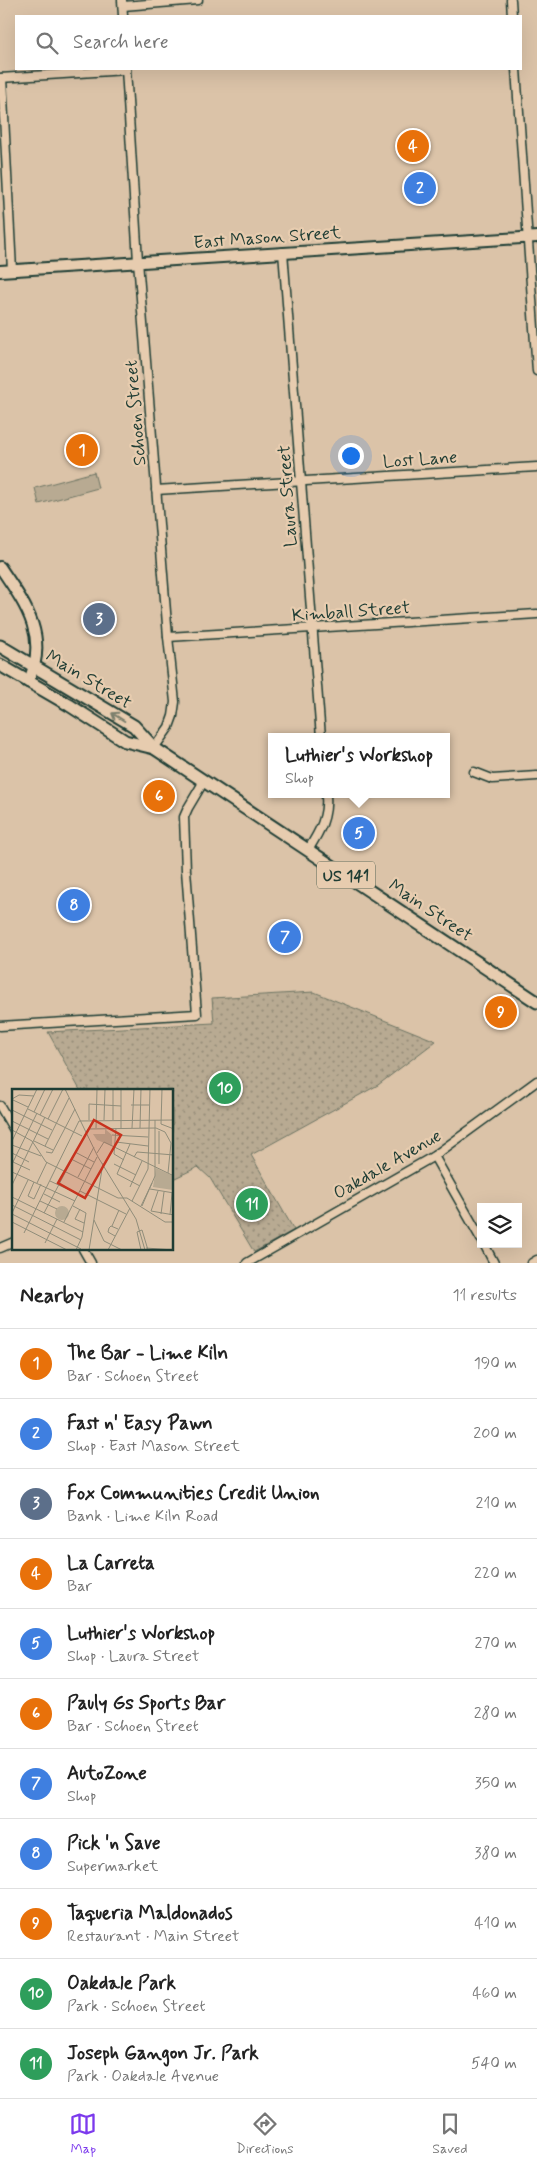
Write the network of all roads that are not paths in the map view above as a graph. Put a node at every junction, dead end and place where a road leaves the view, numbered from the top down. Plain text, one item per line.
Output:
1 (198, 0) edge
2 (511, 0) edge
3 (122, 3) edge
4 (512, 15) edge
5 (112, 70) edge
6 (126, 70) edge
7 (516, 70) edge
8 (1, 78) edge
9 (532, 237) edge
10 (283, 252) junction
11 (138, 261) junction
12 (12, 270) junction
13 (0, 271) edge
14 (537, 370) edge
15 (537, 467) edge
16 (301, 481) junction
17 (156, 490) junction
18 (0, 567) edge
19 (537, 614) edge
20 (312, 628) junction
21 (168, 637) junction
22 (0, 646) edge
23 (0, 665) edge
24 (36, 667) junction
25 (28, 682) junction
26 (321, 733) edge
27 (154, 748) junction
28 (474, 772) dead end
29 (537, 776) edge
30 (204, 781) junction
31 (326, 798) edge
32 (308, 850) junction
33 (537, 1002) edge
34 (0, 1026) edge
35 (537, 1081) edge
36 (0, 1106) edge
37 (3, 1118) edge
38 (12, 1128) edge
39 (434, 1156) junction
40 (477, 1232) edge
41 (12, 1243) edge
42 (0, 1248) edge
43 (486, 1248) edge
44 (84, 1250) edge
45 (537, 1260) edge
46 (91, 1263) edge
47 (247, 1263) edge
48 (494, 1263) edge
49 (532, 1263) edge

1 - 3 street
2 - 4 street
5 - 8 street
6 - 11 street, Schoen Street
7 - 9 street
8 - 12 street
9 - 10 main road, East Mason Street
9 - 14 street
10 - 11 main road, East Mason Street
10 - 16 street, Laura Street
11 - 12 main road, East Mason Street
11 - 17 street, Schoen Street
12 - 13 main road, East Mason Street
15 - 16 street, Lost Lane
16 - 17 street, Lost Lane
16 - 20 street, Laura Street
17 - 21 street, Schoen Street
18 - 24 main road
19 - 20 street, Kimball Street
20 - 21 street, Kimball Street
20 - 26 street, Laura Street
21 - 27 street, Schoen Street
22 - 24 main road, Main Street / US 141
23 - 25 main road, Main Street / US 141
24 - 25 main road
27 -> 24 main road, Main Street / US 141
25 - 27 main road, Main Street / US 141
27 - 30 main road, Main Street / US 141
28 - 29 street
30 - 32 main road, Main Street / US 141
30 - 34 street
31 - 32 street
32 - 33 main road, Main Street / US 141
35 - 39 street, Oakdale Avenue
36 - 37 street
37 - 38 street
39 - 40 street
39 - 47 street, Oakdale Avenue
41 - 42 street
43 - 48 street
44 - 46 street
45 - 49 street

